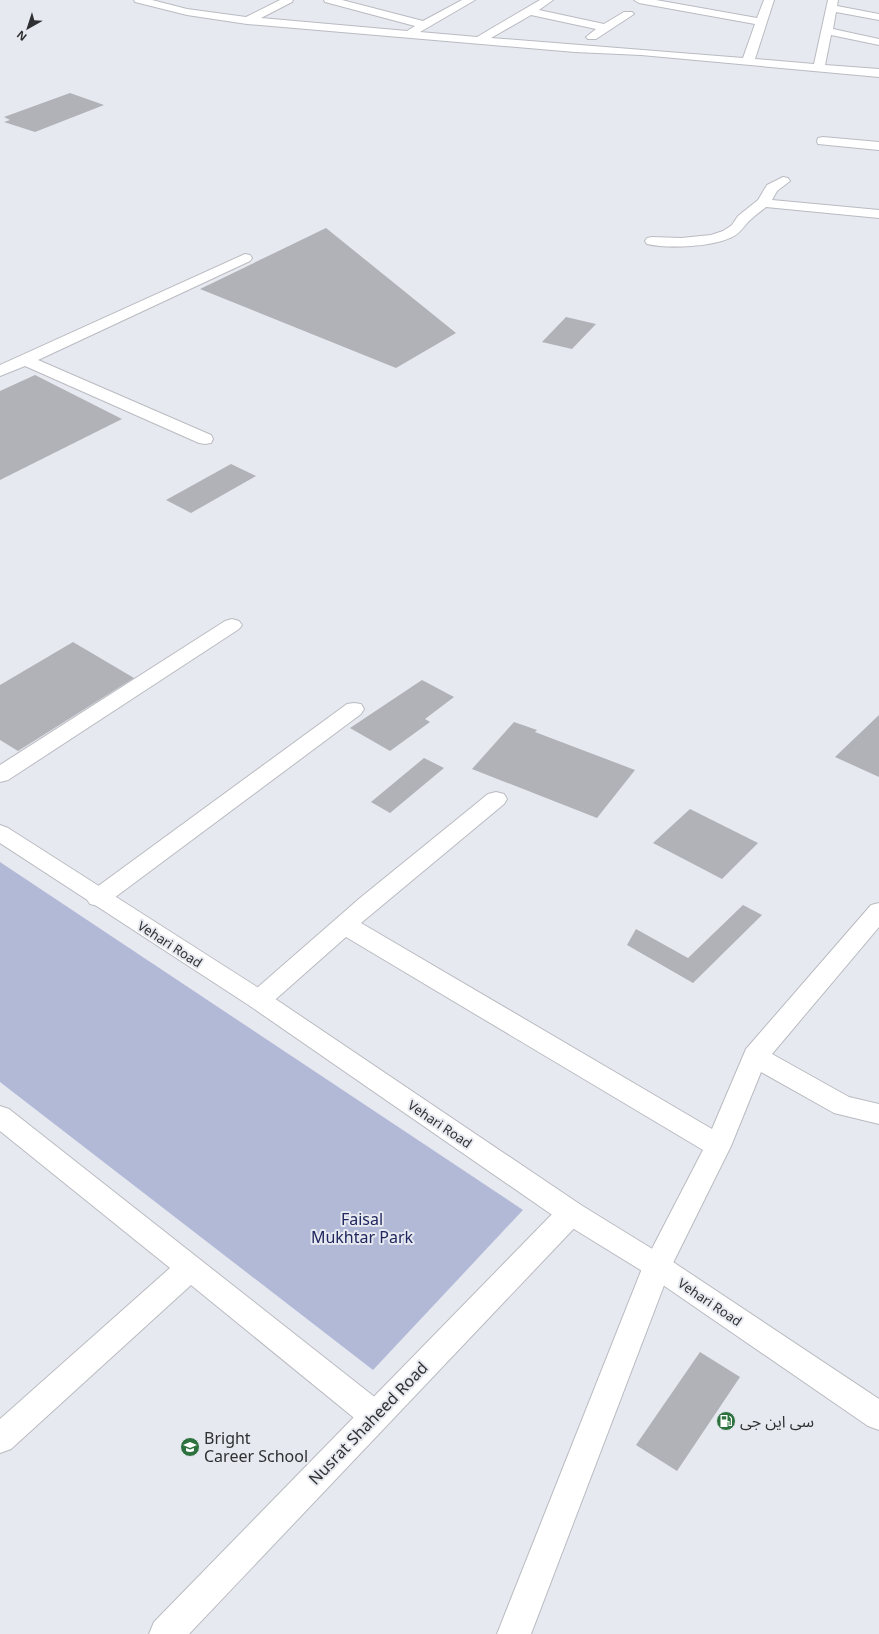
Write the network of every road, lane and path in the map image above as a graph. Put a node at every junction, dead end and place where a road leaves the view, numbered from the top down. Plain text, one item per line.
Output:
1 (139, 0) edge
2 (288, 0) edge
3 (329, 0) edge
4 (470, 0) edge
5 (548, 0) edge
6 (639, 0) edge
7 (769, 0) edge
8 (156, 2) edge
9 (351, 2) edge
10 (832, 4) edge
11 (528, 11) junction
12 (628, 14) dead end
13 (879, 17) edge
14 (247, 21) junction
15 (761, 22) junction
16 (425, 25) junction
17 (605, 28) junction
18 (826, 31) junction
19 (408, 34) junction
20 (478, 41) junction
21 (879, 42) edge
22 (575, 49) junction
23 (748, 61) junction
24 (819, 67) junction
25 (879, 74) edge
26 (823, 141) dead end
27 (879, 146) edge
28 (783, 181) dead end
29 (763, 203) junction
30 (879, 214) edge
31 (652, 242) dead end
32 (245, 258) dead end
33 (25, 360) junction
34 (0, 371) edge
35 (205, 439) dead end
36 (232, 625) dead end
37 (354, 709) dead end
38 (0, 775) edge
39 (496, 799) dead end
40 (0, 833) edge
41 (98, 898) junction
42 (879, 912) edge
43 (345, 925) junction
44 (259, 1000) junction
45 (755, 1056) junction
46 (879, 1114) edge
47 (0, 1116) edge
48 (718, 1146) junction
49 (571, 1212) junction
50 (658, 1266) junction
51 (190, 1268) junction
52 (375, 1416) junction
53 (879, 1416) edge
54 (0, 1439) edge
55 (166, 1634) edge
56 (514, 1634) edge

1 - 8 street
2 - 14 street
3 - 9 street
4 - 16 street
5 - 11 street
6 - 15 street
7 - 15 street
8 - 14 street
9 - 16 street
10 - 13 street
10 - 18 street
11 - 17 street
11 - 20 street
12 - 17 street
14 - 19 street
15 - 23 street
16 - 19 street
17 - 22 street
18 - 21 street
18 - 24 street
19 - 20 street
20 - 22 street
22 - 23 street
23 - 24 street
24 - 25 street
26 - 27 street
28 - 29 street
29 - 30 street
29 - 31 street
32 - 33 street
33 - 34 street
33 - 35 street
36 - 38 street
37 - 41 street
39 - 43 street
40 - 41 street, Vehari Road
41 - 44 street, Vehari Road
42 - 45 street
43 - 44 street
43 - 48 street
44 - 49 street, Vehari Road
45 - 46 street
45 - 48 street
47 - 51 street
48 - 50 street
49 - 50 street, Vehari Road
49 - 52 street, Nusrat Shaheed Road
50 - 53 street, Vehari Road
50 - 56 street
51 - 52 street
51 - 54 street
52 - 55 street, Nusrat Shaheed Road

